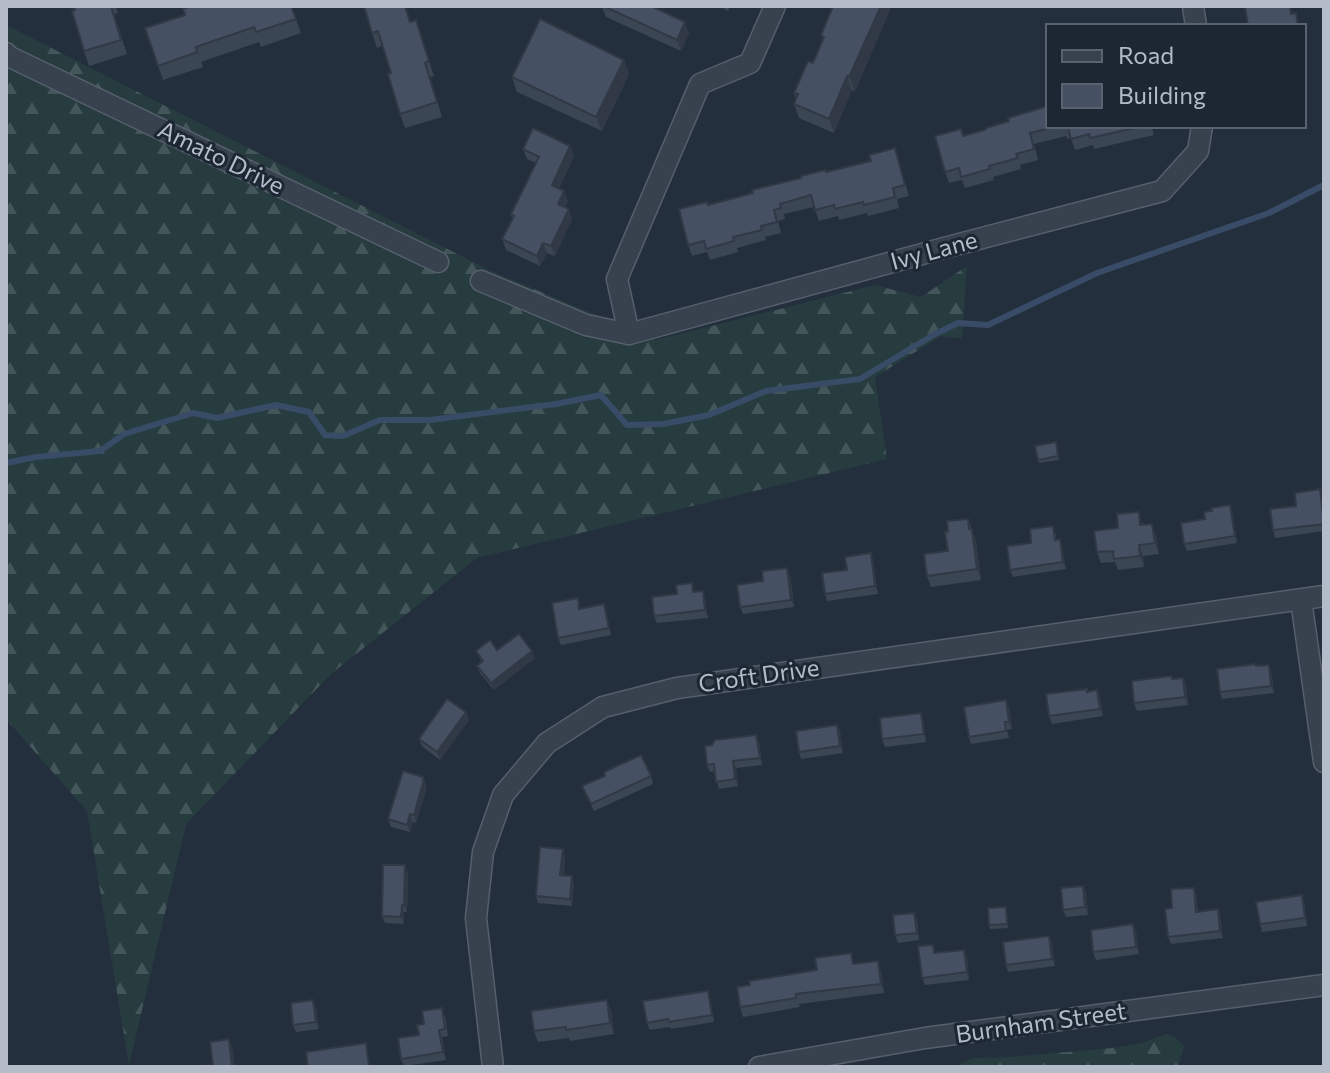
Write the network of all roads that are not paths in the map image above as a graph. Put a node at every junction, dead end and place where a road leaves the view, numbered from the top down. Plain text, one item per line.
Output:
1 (775, 6) edge
2 (6, 53) edge
3 (1202, 128) edge
4 (438, 262) dead end
5 (481, 281) dead end
6 (629, 334) junction
7 (1324, 596) edge
8 (1301, 600) junction
9 (1324, 762) edge
10 (1324, 985) edge
11 (493, 1067) edge
12 (759, 1067) edge

1 - 6 street
2 - 4 street, Amato Drive
3 - 6 street, Ivy Lane
5 - 6 street, Ivy Lane
7 - 8 street, Croft Drive
8 - 9 street
8 - 11 street, Croft Drive
10 - 12 street, Burnham Street

